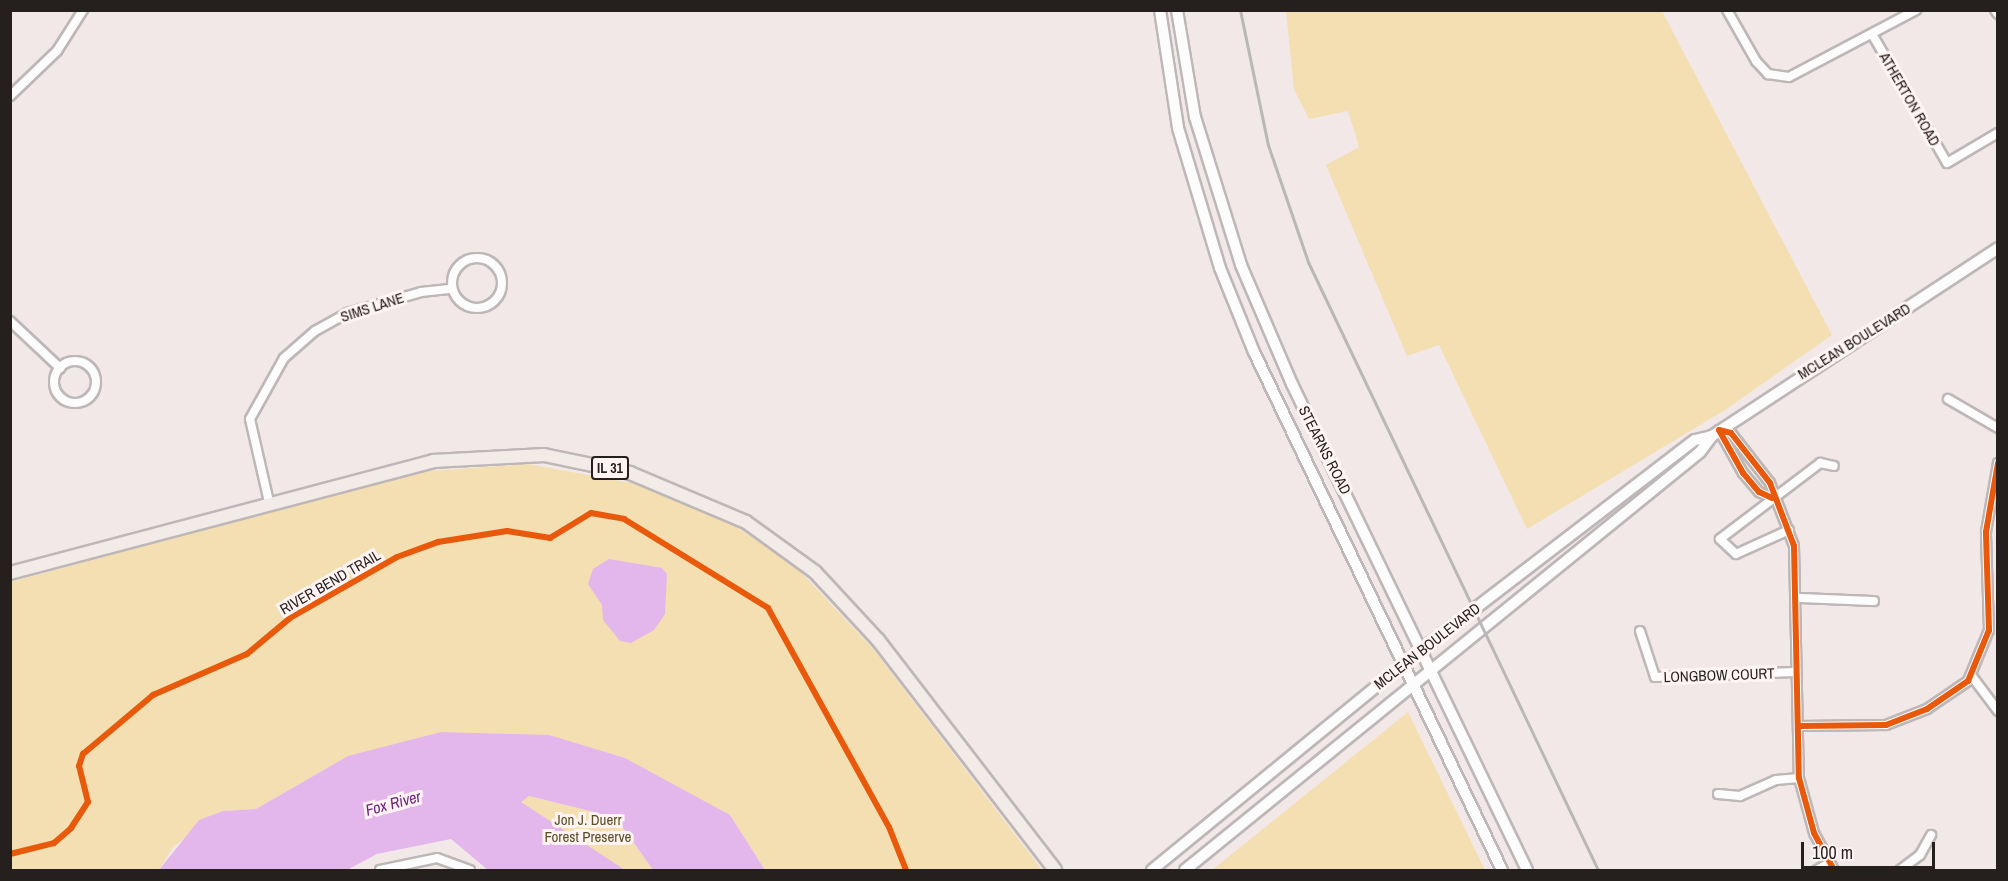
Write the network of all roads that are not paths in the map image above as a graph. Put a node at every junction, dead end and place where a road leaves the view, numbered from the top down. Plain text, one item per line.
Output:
1 (82, 10) edge
2 (1160, 10) edge
3 (1177, 10) edge
4 (1726, 10) edge
5 (1916, 10) edge
6 (1872, 34) junction
7 (10, 96) edge
8 (1998, 133) edge
9 (1998, 248) edge
10 (449, 289) junction
11 (10, 321) edge
12 (60, 368) junction
13 (1948, 399) dead end
14 (1998, 428) edge
15 (1715, 433) junction
16 (1998, 464) edge
17 (1834, 466) dead end
18 (1773, 498) junction
19 (269, 502) junction
20 (1789, 530) junction
21 (10, 573) edge
22 (1993, 573) edge
23 (1799, 598) junction
24 (1874, 600) dead end
25 (1640, 631) dead end
26 (1421, 650) junction
27 (1403, 664) junction
28 (1430, 670) junction
29 (1795, 672) junction
30 (1971, 675) junction
31 (1412, 685) junction
32 (1998, 711) edge
33 (1800, 726) junction
34 (1798, 778) junction
35 (1718, 794) dead end
36 (1931, 835) dead end
37 (1829, 863) junction
38 (380, 870) edge
39 (470, 870) edge
40 (1055, 870) edge
41 (1152, 870) edge
42 (1185, 870) edge
43 (1502, 870) edge
44 (1527, 870) edge
45 (1818, 870) edge
46 (1834, 870) edge
47 (1900, 870) edge

1 - 7 street
2 - 27 main road, STEARNS ROAD
3 - 26 main road, STEARNS ROAD
4 - 6 street
5 - 6 street
6 - 8 street, ATHERTON ROAD
9 - 15 main road, MCLEAN BOULEVARD
10 - 10 street
10 - 19 street, SIMS LANE
11 - 12 street
12 - 12 street
13 - 14 street
15 - 18 street
15 - 18 street
15 - 26 main road, MCLEAN BOULEVARD
15 - 28 main road, MCLEAN BOULEVARD
16 - 22 street
17 - 18 street
18 - 20 street
18 - 20 street
19 - 21 main road, IL 31
19 - 40 main road, IL 31
20 - 23 street
22 - 30 street
23 - 24 street
23 - 29 street
25 - 29 street, LONGBOW COURT
26 - 27 main road, MCLEAN BOULEVARD
26 - 28 main road, STEARNS ROAD
27 - 31 main road, STEARNS ROAD
27 - 41 main road, MCLEAN BOULEVARD
28 - 31 main road, MCLEAN BOULEVARD
28 - 44 main road, STEARNS ROAD
29 - 33 street
30 - 32 street
30 - 33 street
31 - 42 main road, MCLEAN BOULEVARD
31 - 43 main road, STEARNS ROAD
33 - 34 street
34 - 35 street
34 - 37 street
36 - 47 street
37 - 45 street
37 - 46 street
38 - 39 street

